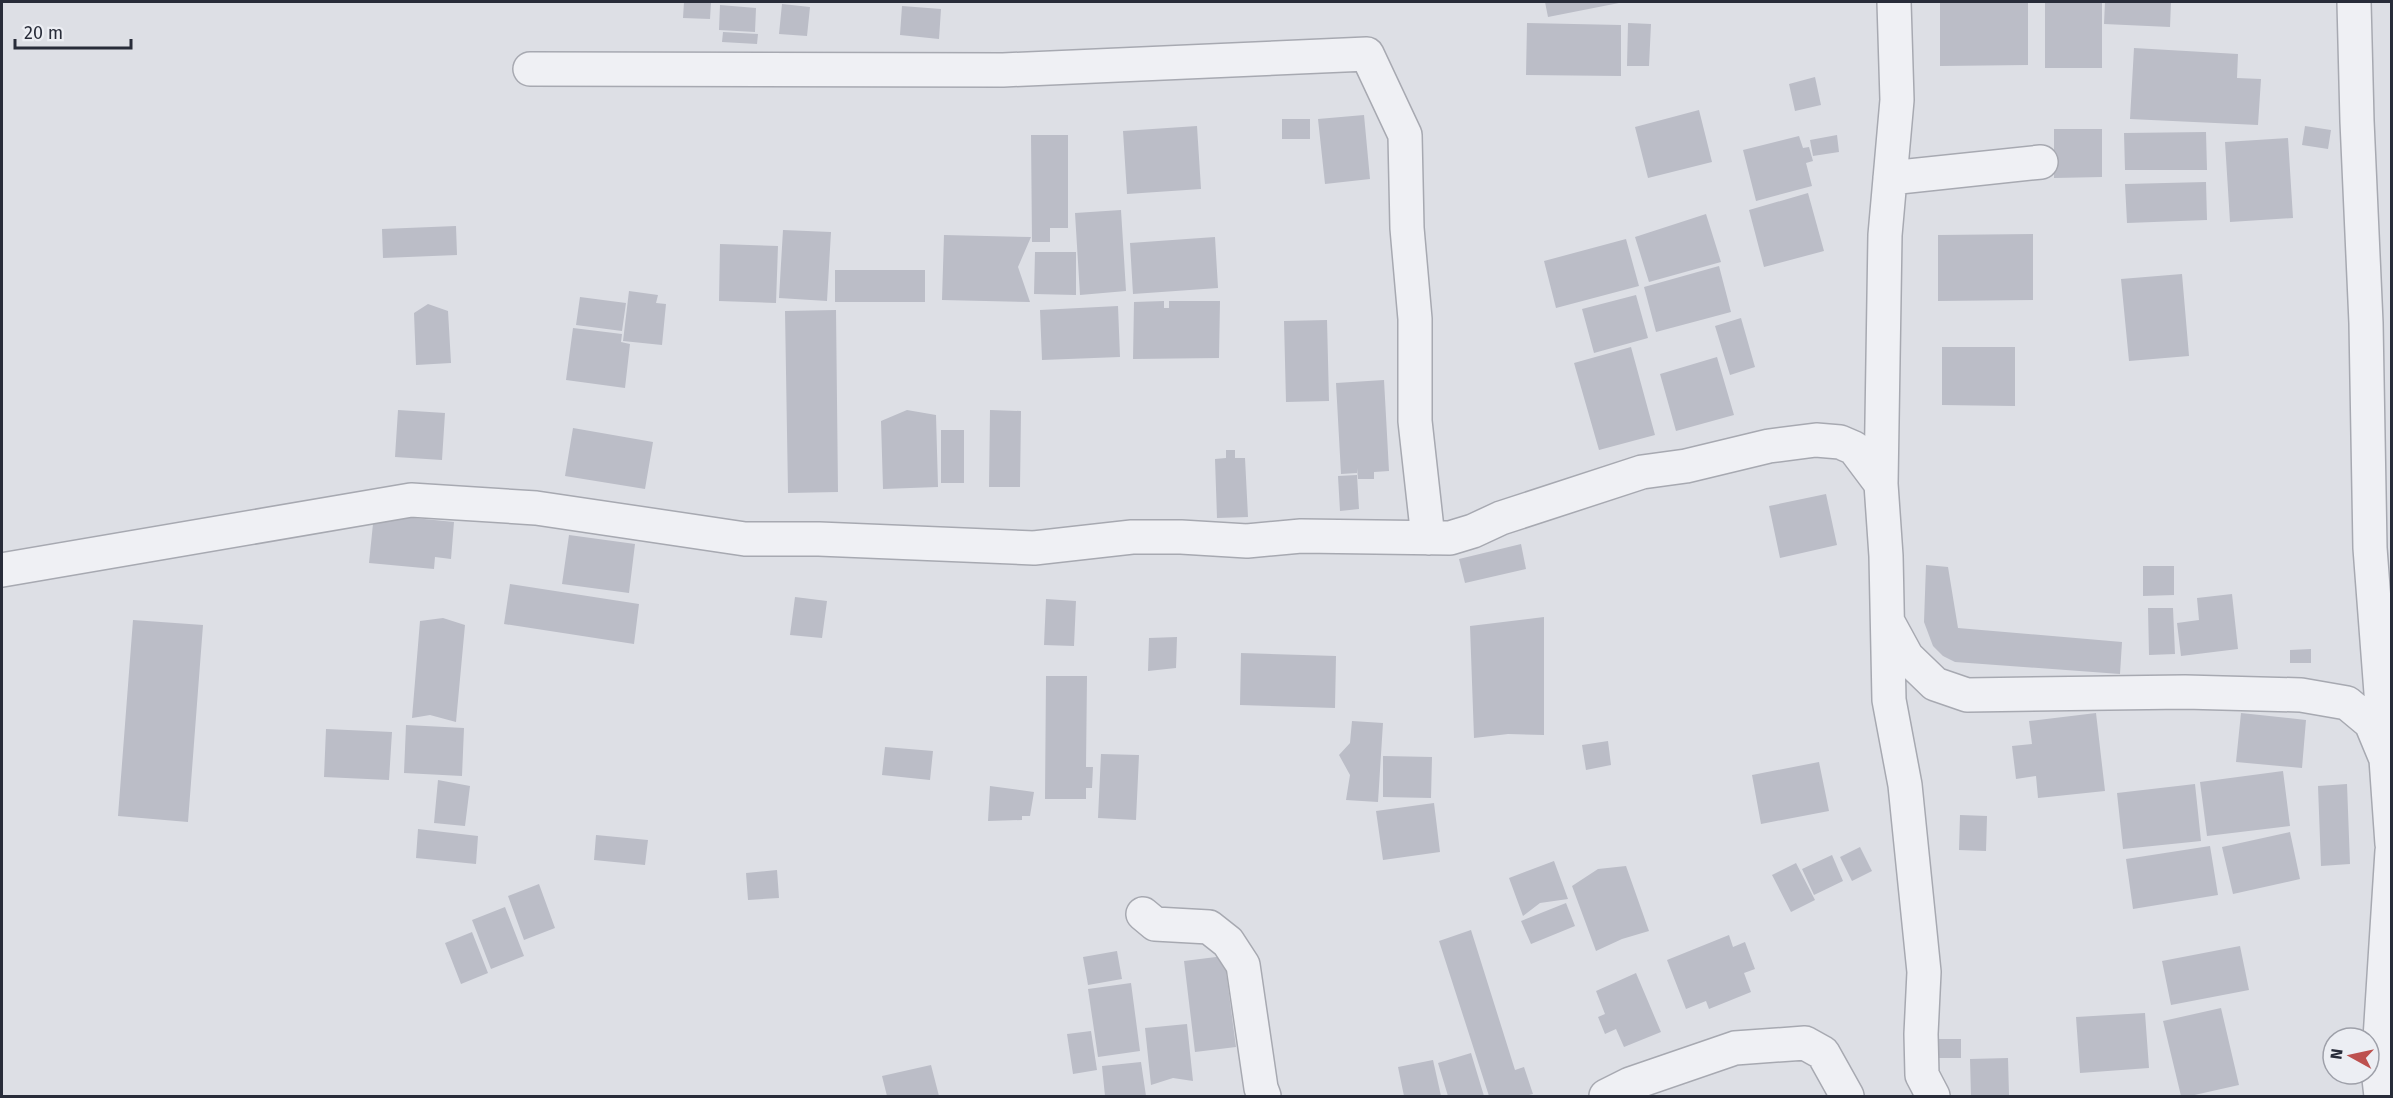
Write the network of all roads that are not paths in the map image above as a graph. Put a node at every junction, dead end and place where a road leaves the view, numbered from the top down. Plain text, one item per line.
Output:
1 (1894, 2) edge
2 (2354, 2) edge
3 (530, 69) dead end
4 (2041, 162) dead end
5 (1890, 178) junction
6 (1881, 483) junction
7 (1428, 538) junction
8 (2, 570) edge
9 (1887, 616) junction
10 (2386, 759) junction
11 (2391, 844) edge
12 (2391, 850) edge
13 (1143, 914) dead end
14 (1264, 1096) edge
15 (1606, 1096) edge
16 (1847, 1096) edge
17 (1933, 1096) edge
18 (2381, 1096) edge

1 - 5 street
2 - 10 street
3 - 7 street
4 - 5 street
5 - 6 street
6 - 7 street
6 - 9 street
7 - 8 street
9 - 10 street
9 - 17 street
10 - 11 street
12 - 18 street
13 - 14 street
15 - 16 street

